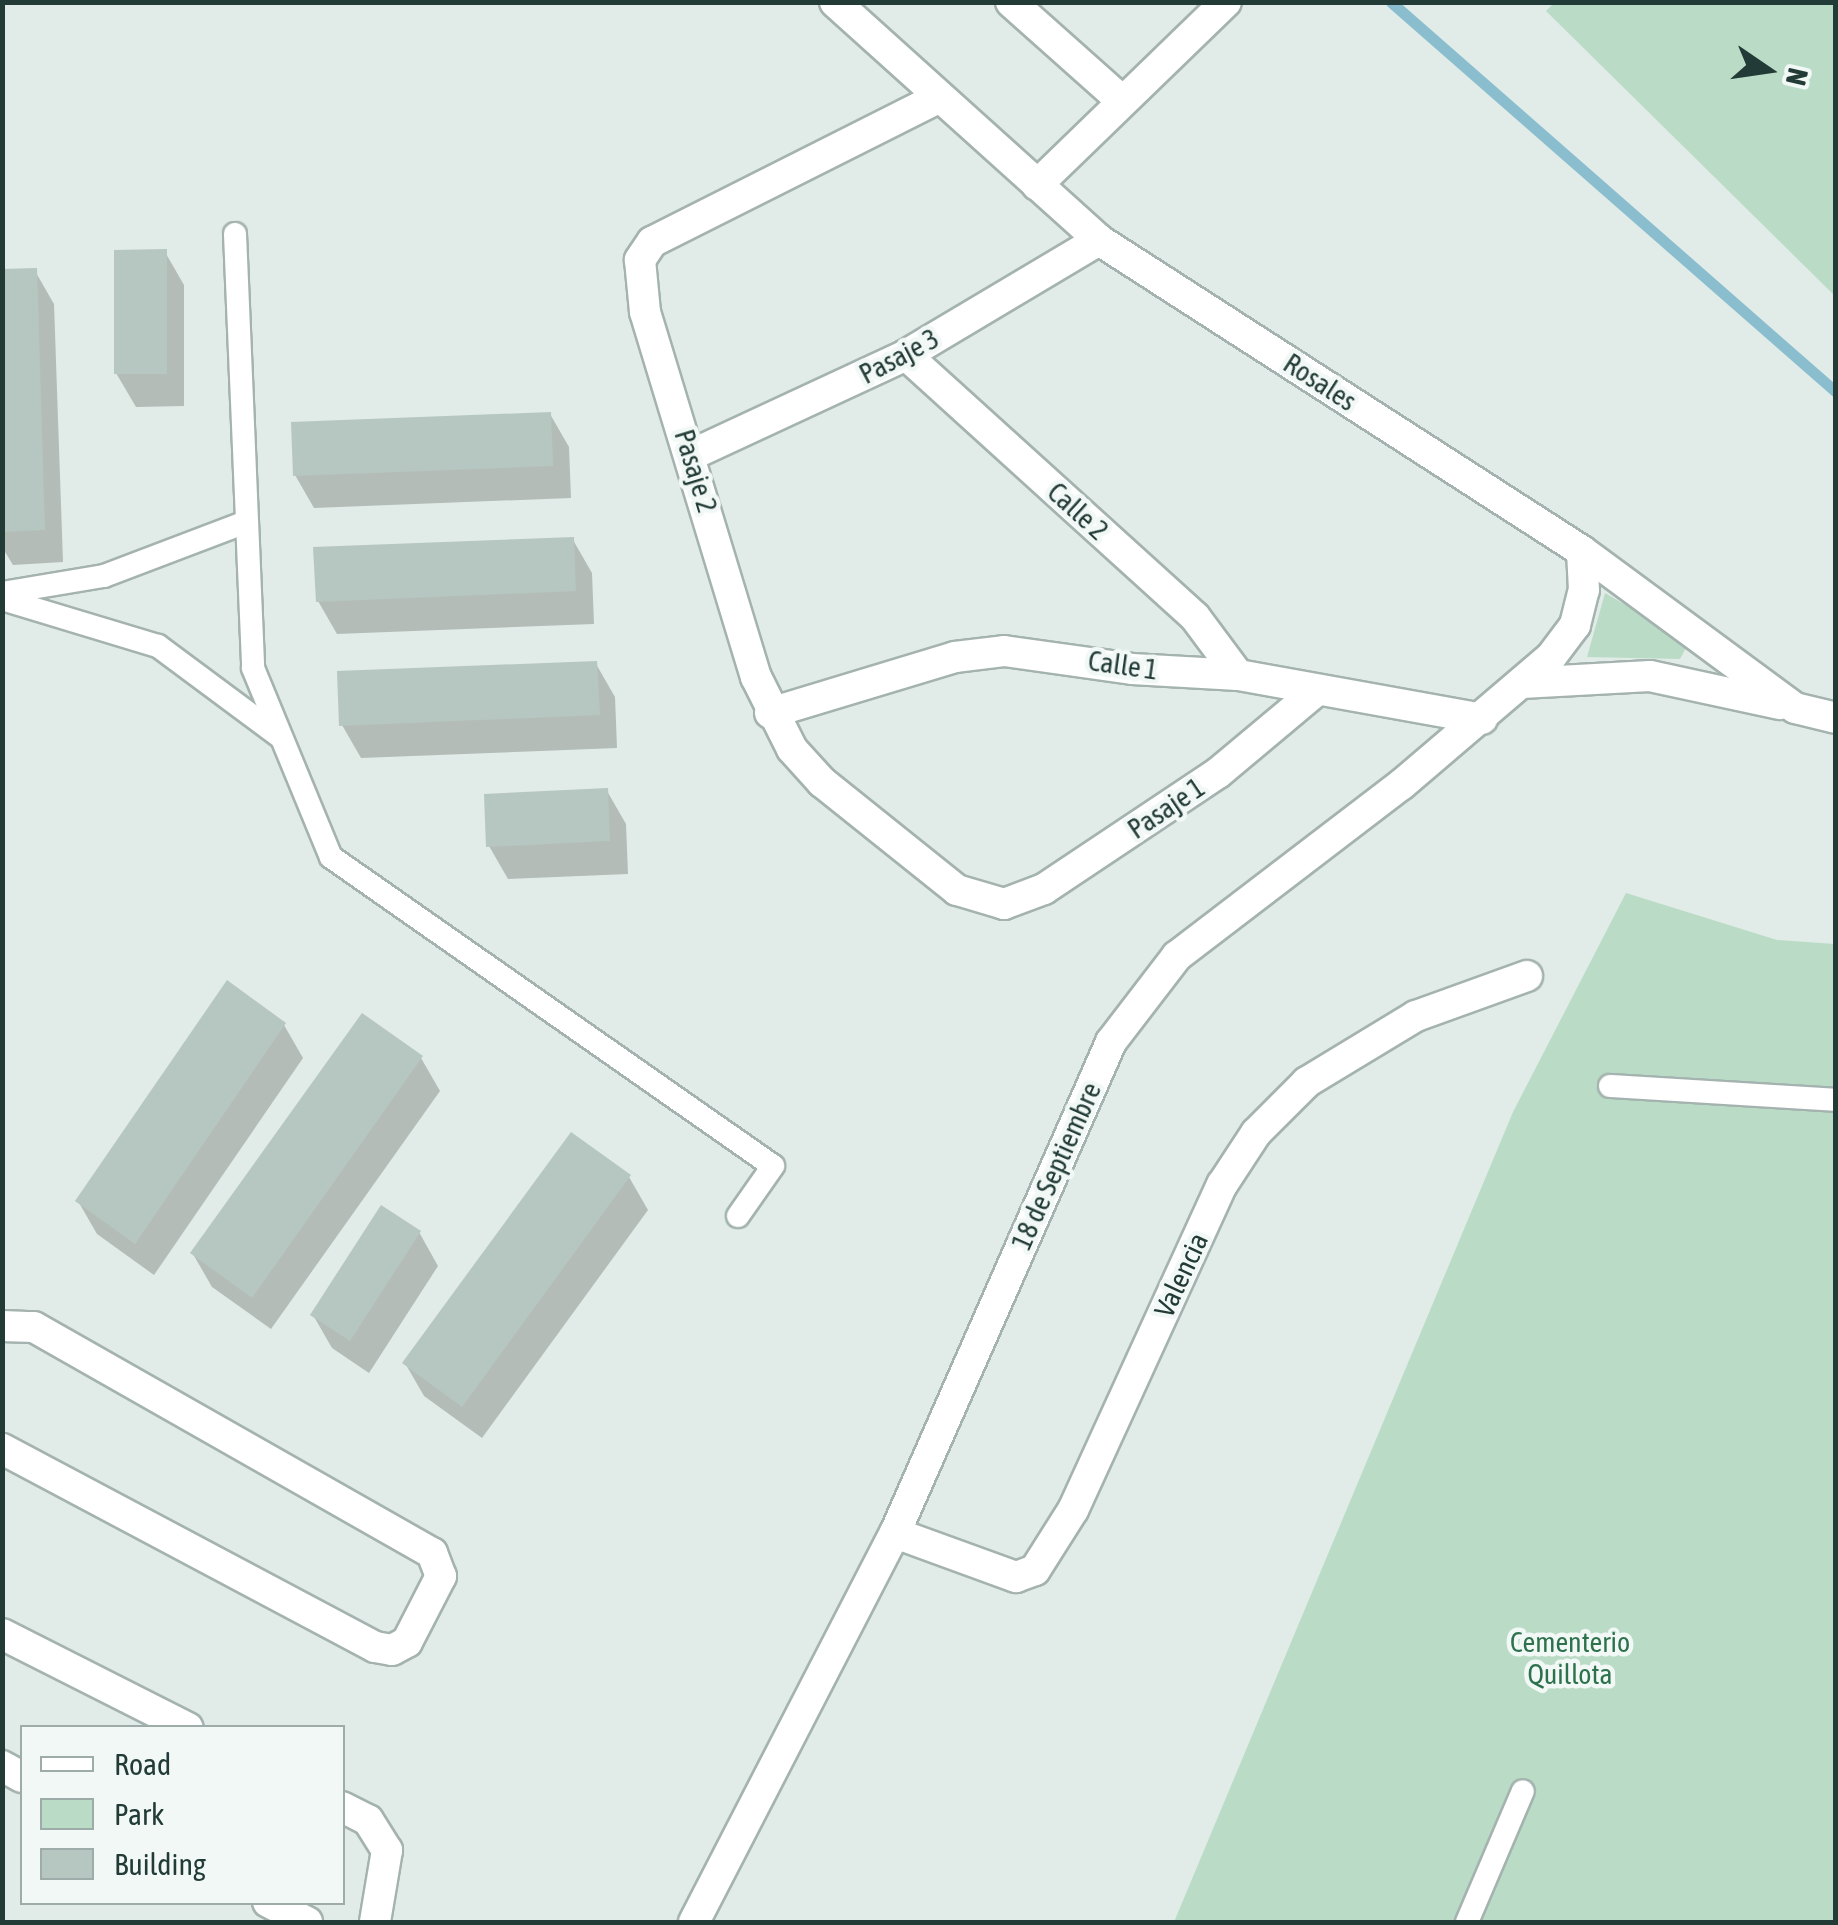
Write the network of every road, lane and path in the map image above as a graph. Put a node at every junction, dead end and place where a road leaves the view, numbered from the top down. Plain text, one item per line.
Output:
1 (834, 2) edge
2 (1011, 2) edge
3 (1226, 2) edge
4 (938, 98) junction
5 (1121, 100) junction
6 (1036, 184) junction
7 (235, 234) dead end
8 (1099, 240) junction
9 (906, 356) junction
10 (692, 455) junction
11 (246, 522) junction
12 (1582, 550) junction
13 (2, 596) edge
14 (1238, 676) junction
15 (1522, 684) junction
16 (1315, 692) junction
17 (1795, 708) junction
18 (770, 713) junction
19 (1836, 718) edge
20 (1482, 719) junction
21 (281, 737) junction
22 (1004, 904) joint
23 (1527, 976) dead end
24 (1610, 1086) dead end
25 (1836, 1100) edge
26 (738, 1216) dead end
27 (2, 1326) edge
28 (2, 1448) edge
29 (895, 1532) junction
30 (2, 1634) edge
31 (182, 1725) edge
32 (1523, 1791) dead end
33 (345, 1808) edge
34 (274, 1905) edge
35 (307, 1922) edge
36 (375, 1922) edge
37 (694, 1922) edge
38 (1467, 1922) edge

1 - 4 street, Rosales
2 - 5 street
3 - 5 street
4 - 6 street, Rosales
4 - 10 street, Pasaje 2
5 - 6 street
6 - 8 street, Rosales
7 - 11 lane
8 - 9 street, Pasaje 3
8 - 12 street, Rosales
9 - 10 street, Pasaje 3
9 - 14 street, Calle 2
10 - 18 street, Pasaje 2
11 - 13 lane
11 - 21 lane
12 - 15 street, 18 de Septiembre
12 - 17 street, Rosales
13 - 21 lane
14 - 16 street, Calle 1
14 - 18 street, Calle 1
15 - 17 street
15 - 20 street, 18 de Septiembre
16 - 20 street, Calle 1
16 - 22 street, Pasaje 1
17 - 19 street, Rosales
18 - 22 street, Pasaje 2
20 - 29 street, 18 de Septiembre
21 - 26 lane
23 - 29 street, Valencia
24 - 25 lane
27 - 28 street
29 - 37 street, 18 de Septiembre
30 - 31 street
32 - 38 lane
33 - 36 street
34 - 35 street

